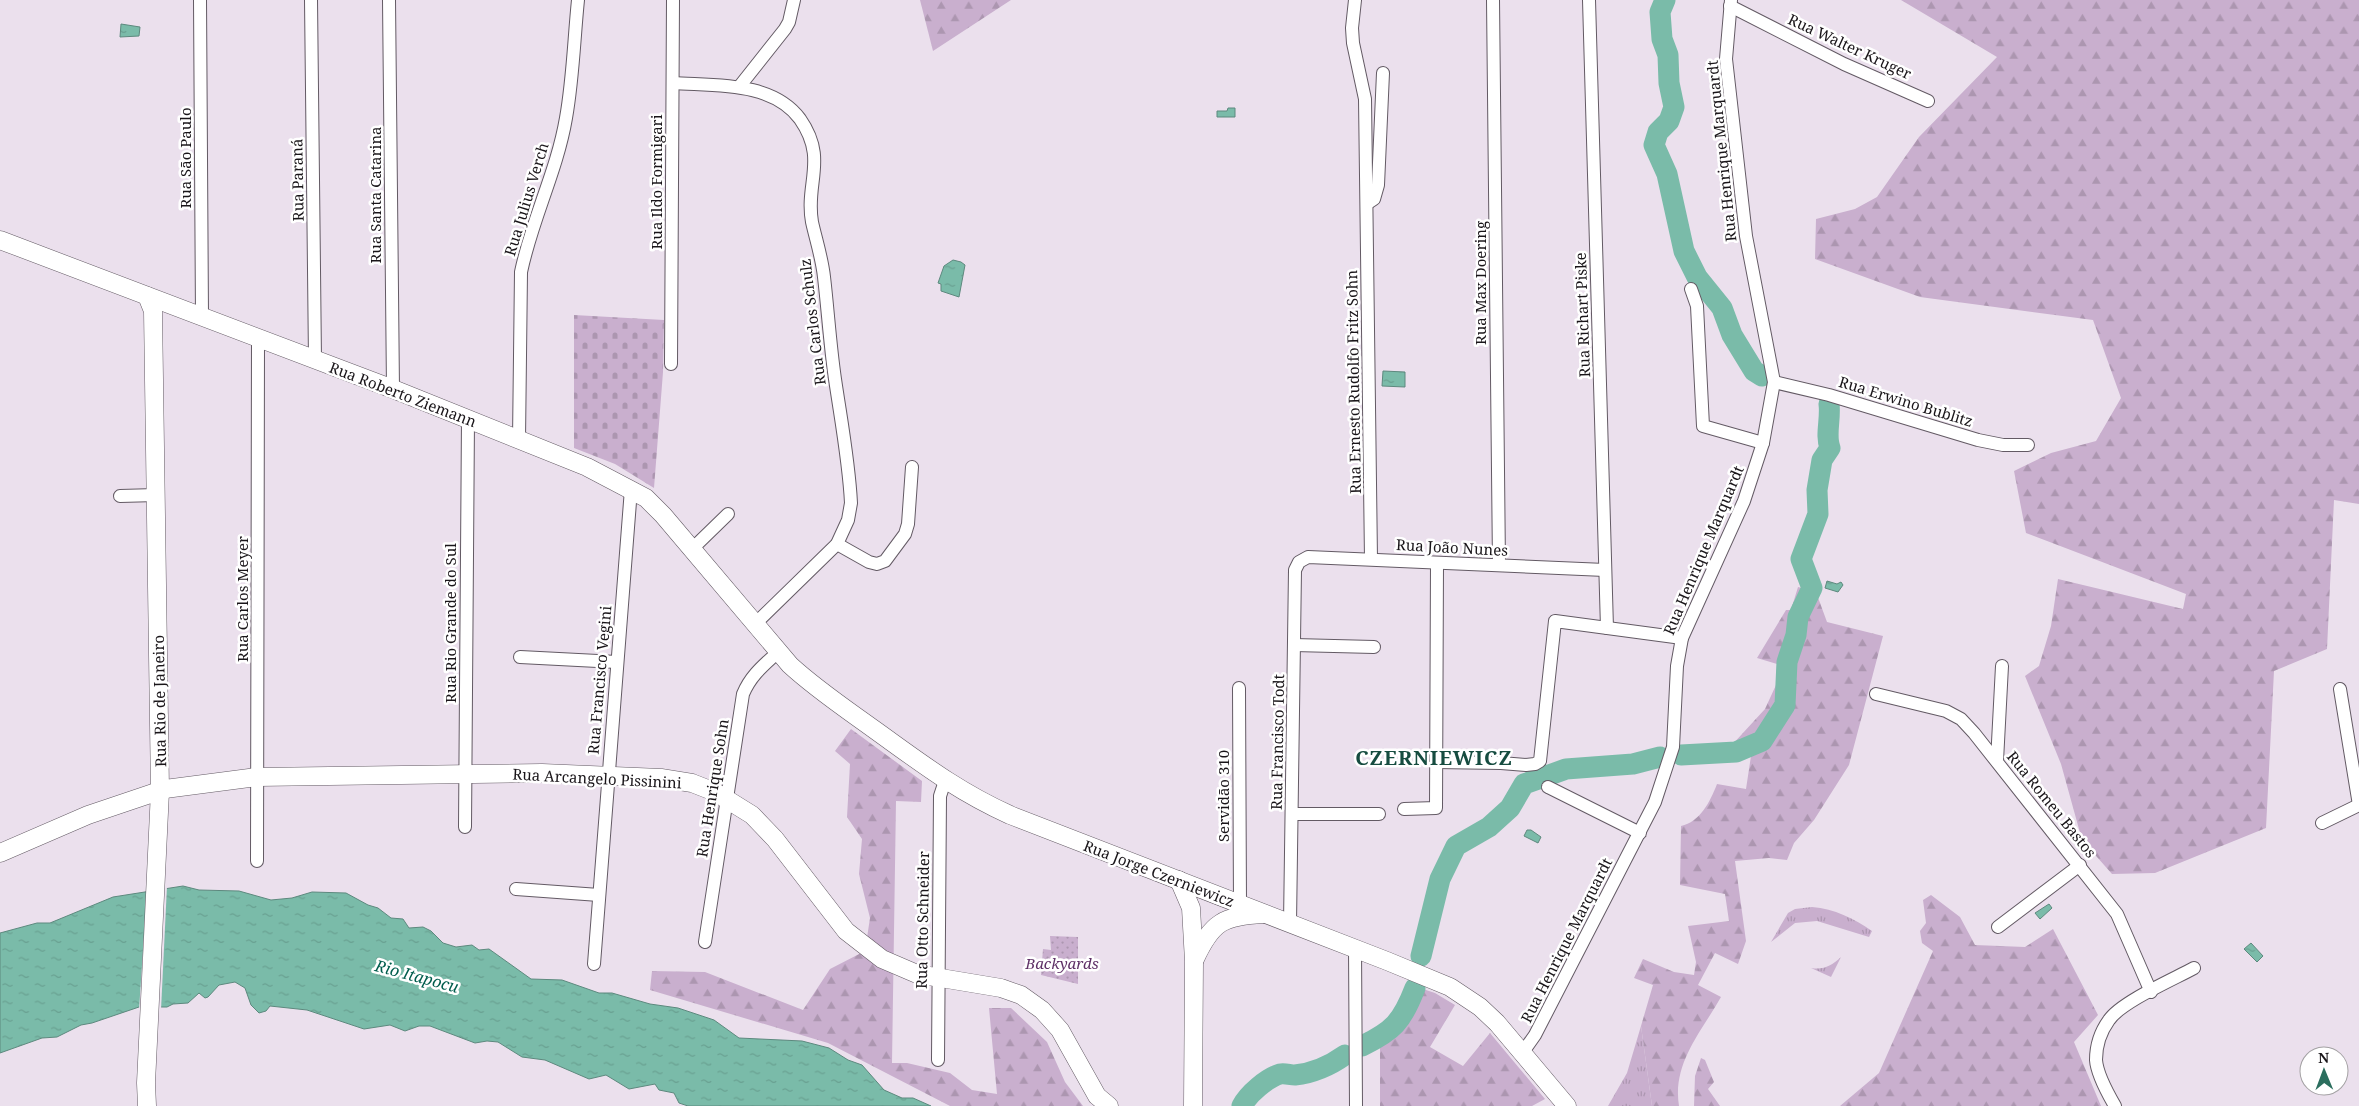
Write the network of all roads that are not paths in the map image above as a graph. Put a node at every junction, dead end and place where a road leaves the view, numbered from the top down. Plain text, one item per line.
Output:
1 (200, 0) edge
2 (311, 0) edge
3 (388, 0) edge
4 (578, 0) edge
5 (673, 0) edge
6 (794, 0) edge
7 (1355, 0) edge
8 (1493, 0) edge
9 (1589, 0) edge
10 (1731, 3) edge
11 (1384, 73) dead end
12 (673, 83) junction
13 (739, 87) junction
14 (1928, 101) dead end
15 (1368, 203) junction
16 (0, 240) edge
17 (1691, 289) dead end
18 (147, 296) junction
19 (202, 316) junction
20 (258, 338) junction
21 (315, 360) junction
22 (671, 364) dead end
23 (1774, 382) junction
24 (393, 389) junction
25 (468, 419) junction
26 (519, 439) junction
27 (1763, 443) junction
28 (2028, 445) dead end
29 (912, 467) dead end
30 (631, 489) junction
31 (156, 495) junction
32 (120, 496) dead end
33 (728, 514) dead end
34 (837, 544) junction
35 (692, 549) junction
36 (1371, 560) junction
37 (1299, 562) joint
38 (1437, 562) junction
39 (1498, 565) junction
40 (1606, 570) junction
41 (755, 624) junction
42 (1607, 628) junction
43 (1682, 638) junction
44 (1294, 645) junction
45 (1374, 647) dead end
46 (778, 652) junction
47 (520, 657) dead end
48 (617, 662) junction
49 (2002, 666) dead end
50 (1239, 688) dead end
51 (2340, 689) dead end
52 (1876, 694) dead end
53 (1997, 761) junction
54 (1436, 762) junction
55 (465, 773) junction
56 (608, 775) junction
57 (257, 777) junction
58 (945, 781) junction
59 (1548, 787) dead end
60 (160, 791) junction
61 (726, 798) junction
62 (122, 804) junction
63 (2359, 805) edge
64 (1404, 809) dead end
65 (1292, 814) junction
66 (1380, 814) dead end
67 (2322, 824) dead end
68 (158, 827) junction
69 (465, 827) dead end
70 (1640, 833) junction
71 (0, 854) edge
72 (257, 861) dead end
73 (2080, 865) junction
74 (1179, 880) junction
75 (516, 889) dead end
76 (599, 895) junction
77 (1240, 904) junction
78 (1267, 914) junction
79 (1290, 923) junction
80 (1998, 927) dead end
81 (706, 942) dead end
82 (1355, 948) junction
83 (1194, 962) junction
84 (594, 964) dead end
85 (2194, 968) dead end
86 (937, 978) junction
87 (2151, 992) junction
88 (1523, 1052) junction
89 (938, 1060) dead end
90 (1191, 1104) edge
91 (147, 1106) edge
92 (1109, 1106) edge
93 (1356, 1106) edge
94 (1567, 1106) edge
95 (2115, 1106) edge

1 - 19 street, Rua São Paulo
2 - 21 street, Rua Paraná
3 - 24 street, Rua Santa Catarina
4 - 26 street, Rua Julius Verch
5 - 12 street, Rua Ildo Formigari
6 - 13 street
7 - 15 street, Rua Ernesto Rudolfo Fritz Sohn
8 - 39 street, Rua Max Doering
9 - 40 street, Rua Richart Piske
10 - 14 street, Rua Walter Kruger
10 - 23 street, Rua Henrique Marquardt
11 - 15 street, Rua Ernesto Rudolfo Fritz Sohn
12 - 13 street, Rua Carlos Schulz
12 - 22 street, Rua Ildo Formigari
13 - 34 street, Rua Carlos Schulz
15 - 36 street, Rua Ernesto Rudolfo Fritz Sohn
16 - 18 main road, Rua Roberto Ziemann
17 - 27 street
18 - 19 main road, Rua Roberto Ziemann
18 - 31 main road, Rua Rio de Janeiro
19 - 20 main road, Rua Roberto Ziemann
20 - 21 main road, Rua Roberto Ziemann
20 - 57 street, Rua Carlos Meyer
21 - 24 main road, Rua Roberto Ziemann
23 - 27 street, Rua Henrique Marquardt
23 - 28 street, Rua Erwino Bublitz
24 - 25 main road, Rua Roberto Ziemann
25 - 26 main road, Rua Roberto Ziemann
25 - 55 street, Rua Rio Grande do Sul
26 - 30 main road, Rua Roberto Ziemann
27 - 43 street, Rua Henrique Marquardt
29 - 34 street
30 - 35 main road, Rua Roberto Ziemann
30 - 48 street, Rua Francisco Vegini
31 - 32 street
31 - 60 main road, Rua Rio de Janeiro
33 - 35 street
34 - 41 street, Rua Carlos Schulz
35 - 41 main road, Rua Roberto Ziemann
36 - 37 street, Rua João Nunes
36 - 38 street, Rua João Nunes
37 - 44 street, Rua Francisco Todt
38 - 39 street, Rua João Nunes
38 - 54 street
39 - 40 street, Rua João Nunes
40 - 42 street, Rua Richart Piske
41 - 46 main road, Rua Jorge Czerniewicz
42 - 43 street
42 - 54 street
43 - 70 street, Rua Henrique Marquardt
44 - 45 street
44 - 65 street, Rua Francisco Todt
46 - 58 main road, Rua Jorge Czerniewicz
46 - 61 street, Rua Henrique Sohn
47 - 48 street
48 - 56 street, Rua Francisco Vegini
49 - 53 street
50 - 77 street, Servidão 310
51 - 63 street
52 - 53 street, Rua Romeu Bastos
53 - 73 street, Rua Romeu Bastos
54 - 64 street
55 - 56 main road, Rua Arcangelo Pissinini
55 - 57 main road, Rua Arcangelo Pissinini
55 - 69 street, Rua Rio Grande do Sul
56 - 61 main road, Rua Arcangelo Pissinini
56 - 76 street, Rua Francisco Vegini
57 - 60 main road, Rua Arcangelo Pissinini
57 - 72 street, Rua Carlos Meyer
58 - 74 main road, Rua Jorge Czerniewicz
58 - 86 street, Rua Otto Schneider
59 - 70 street
60 - 62 main road, Rua Arcangelo Pissinini
60 - 68 main road, Rua Rio de Janeiro
61 - 81 street, Rua Henrique Sohn
61 - 86 main road, Rua Arcangelo Pissinini
62 - 68 main road
62 - 71 main road, Rua Arcangelo Pissinini
63 - 67 street
65 - 66 street
65 - 79 street, Rua Francisco Todt
68 - 91 main road, Rua Rio de Janeiro
70 - 88 street, Rua Henrique Marquardt
73 - 80 street
73 - 87 street, Rua Romeu Bastos
74 - 77 main road, Rua Jorge Czerniewicz
74 - 83 main road
75 - 76 street
76 - 84 street, Rua Francisco Vegini
77 - 78 main road, Rua Jorge Czerniewicz
78 - 79 main road, Rua Jorge Czerniewicz
78 - 83 main road
79 - 82 main road, Rua Jorge Czerniewicz
82 - 88 main road, Rua Jorge Czerniewicz
82 - 93 street
83 - 90 main road
85 - 87 street
86 - 89 street, Rua Otto Schneider
86 - 92 main road, Rua Arcangelo Pissinini
87 - 95 street
88 - 94 main road, Rua Jorge Czerniewicz

